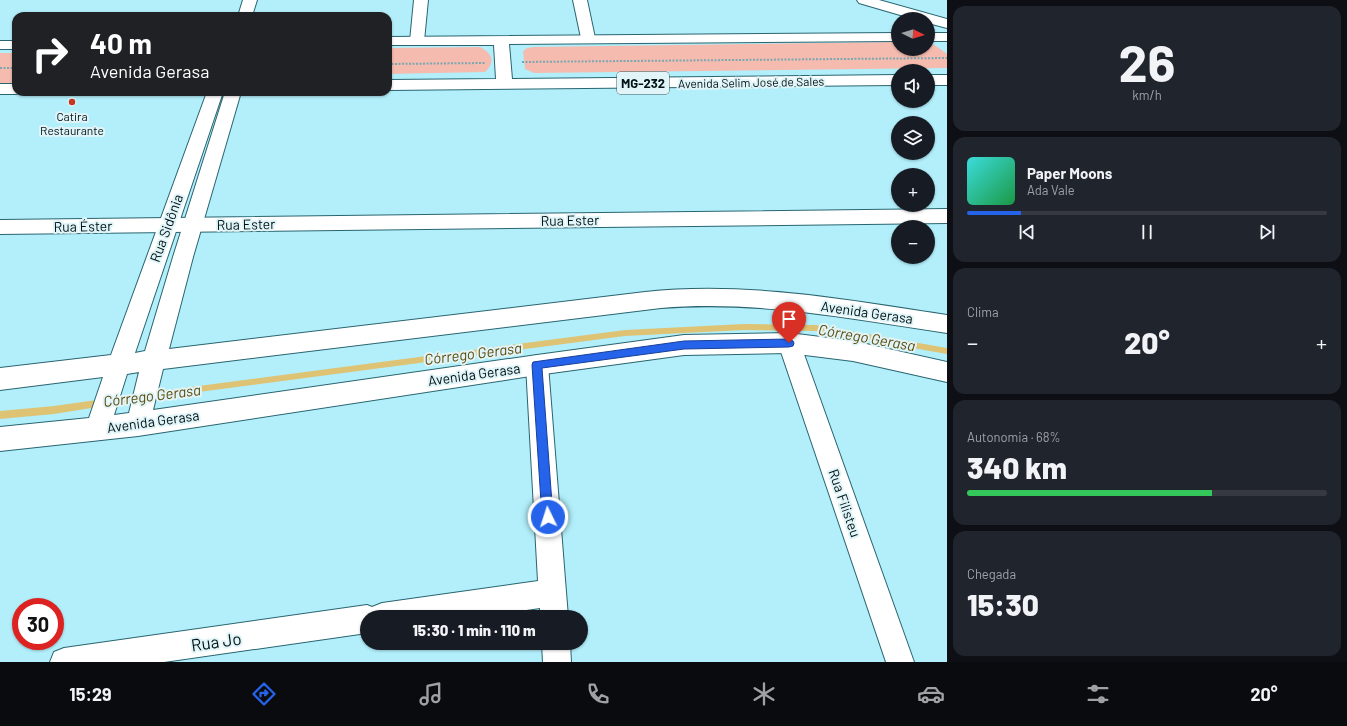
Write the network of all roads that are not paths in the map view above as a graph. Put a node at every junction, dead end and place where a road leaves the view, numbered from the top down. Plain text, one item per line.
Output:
1 (250, 0) edge
2 (421, 0) edge
3 (580, 0) edge
4 (864, 0) edge
5 (246, 12) edge
6 (946, 35) edge
7 (935, 36) edge
8 (891, 37) edge
9 (588, 38) junction
10 (501, 40) junction
11 (392, 41) edge
12 (417, 41) junction
13 (0, 45) edge
14 (12, 45) edge
15 (891, 80) edge
16 (935, 80) edge
17 (947, 80) edge
18 (504, 84) junction
19 (392, 85) edge
20 (0, 89) edge
21 (12, 89) edge
22 (214, 96) edge
23 (232, 96) edge
24 (947, 216) edge
25 (192, 224) junction
26 (167, 225) junction
27 (0, 227) edge
28 (947, 324) edge
29 (789, 343) junction
30 (537, 365) junction
31 (152, 367) junction
32 (947, 372) edge
33 (116, 373) junction
34 (0, 379) edge
35 (140, 416) junction
36 (100, 419) junction
37 (0, 439) edge
38 (554, 605) edge
39 (482, 610) edge
40 (360, 620) edge
41 (556, 650) edge
42 (64, 662) edge
43 (557, 662) edge
44 (900, 662) edge

1 - 5 main road
2 - 12 street
3 - 9 street
4 - 6 main road
6 - 7 main road
8 - 9 main road
9 - 10 main road
10 - 12 main road
10 - 18 main road
11 - 12 main road
13 - 14 main road
15 - 18 main road, Avenida Selim José de Sales / MG-232
16 - 17 main road
18 - 19 main road, Avenida Selim José de Sales / MG-232
20 - 21 main road
22 - 26 main road, Rua Sidônia
23 - 25 main road, Rua Sidônia
24 - 25 street, Rua Ester
25 - 26 street, Rua Ester
25 - 31 main road, Rua Sidônia
26 - 27 street, Rua Éster
26 - 33 main road, Rua Sidônia
28 - 31 main road, Avenida Gerasa
29 - 30 main road, Avenida Gerasa
29 - 32 main road, Avenida Gerasa
29 - 44 street, Rua Filisteu
30 - 35 main road, Avenida Gerasa
30 - 38 street
31 - 33 main road, Avenida Gerasa
31 - 35 main road, Rua Sidônia
33 - 34 main road, Avenida Gerasa
33 - 36 main road, Rua Sidônia
35 - 36 main road, Avenida Gerasa
36 - 37 main road, Avenida Gerasa
38 - 39 street
40 - 42 street, Rua Jo
41 - 43 street

